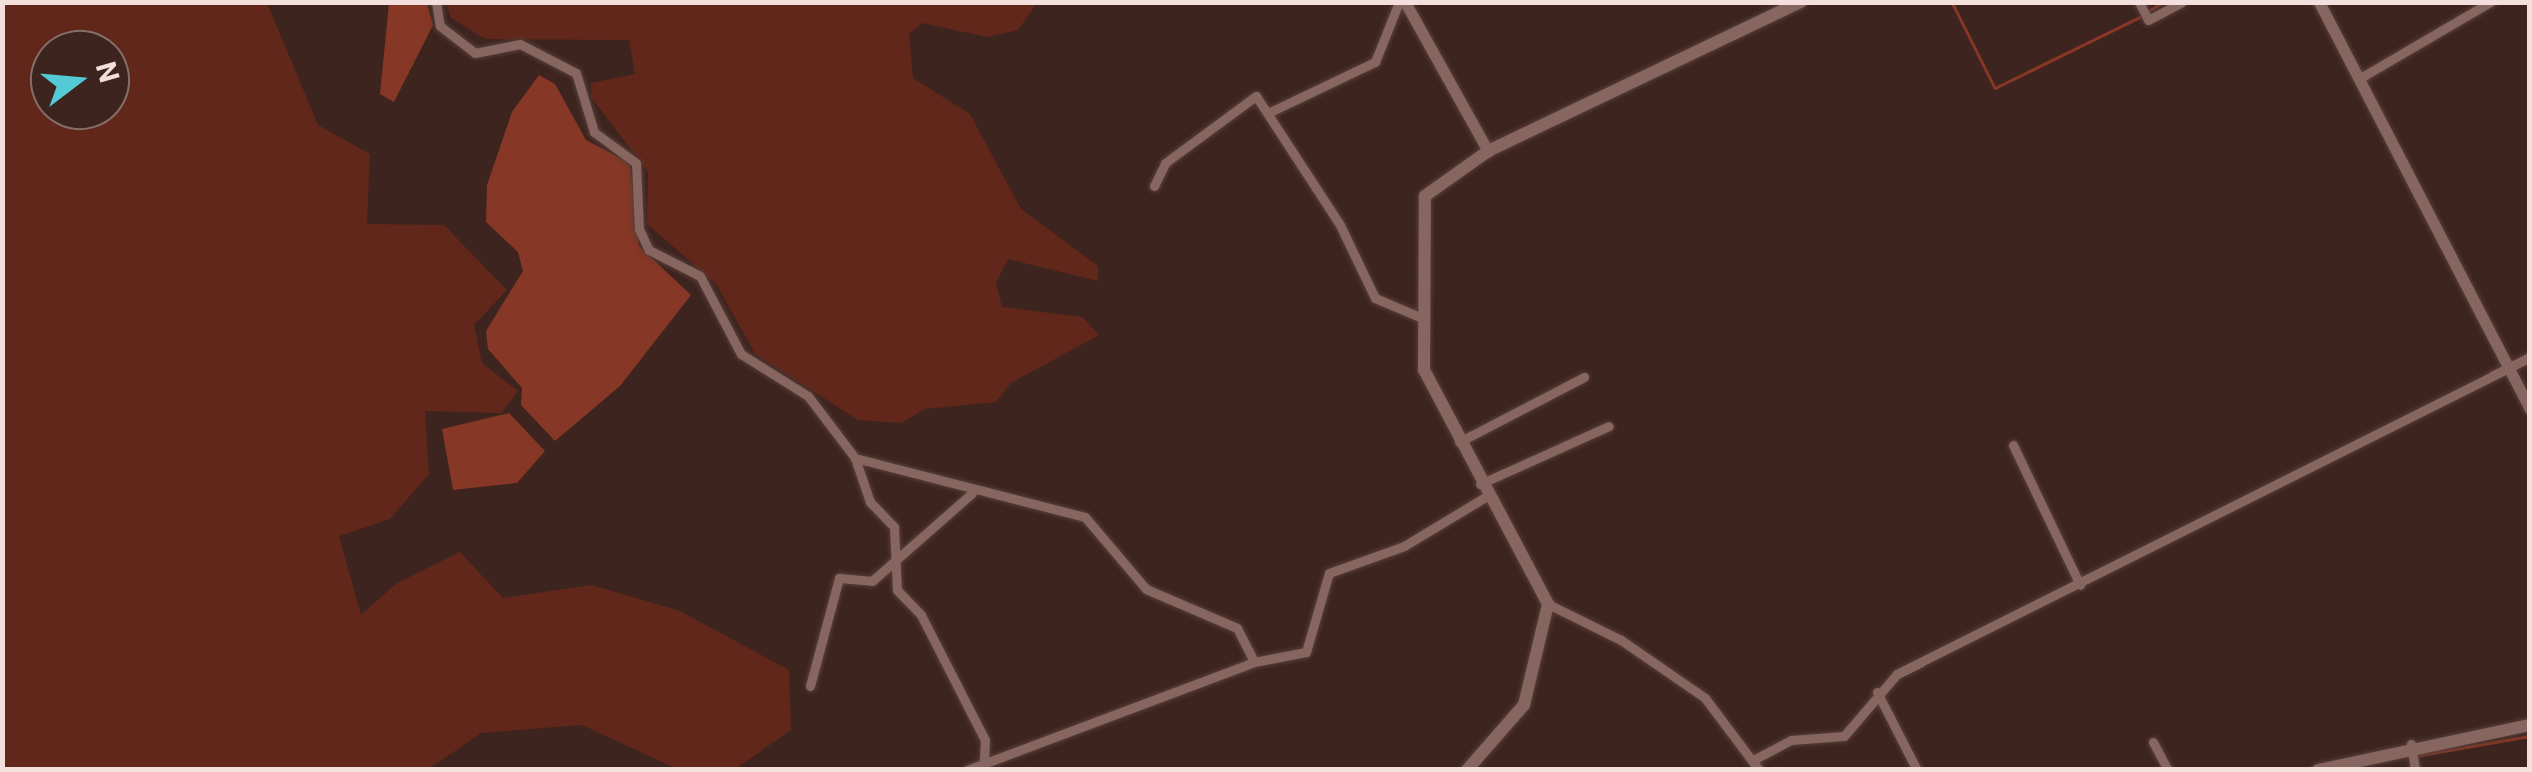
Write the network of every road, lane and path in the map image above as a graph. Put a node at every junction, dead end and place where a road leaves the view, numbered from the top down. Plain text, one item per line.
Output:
1 (436, 2) edge
2 (1402, 2) edge
3 (1801, 2) edge
4 (2138, 2) edge
5 (2182, 2) edge
6 (2319, 2) edge
7 (2490, 2) edge
8 (2360, 78) junction
9 (1270, 112) junction
10 (1488, 151) junction
11 (1154, 186) dead end
12 (1420, 318) junction
13 (2530, 356) edge
14 (2509, 367) junction
15 (1584, 377) dead end
16 (2530, 409) edge
17 (1609, 426) dead end
18 (1459, 442) junction
19 (2012, 445) dead end
20 (855, 458) junction
21 (1483, 490) junction
22 (972, 493) junction
23 (894, 561) junction
24 (2080, 585) junction
25 (1548, 604) junction
26 (1254, 662) junction
27 (810, 686) dead end
28 (1876, 692) junction
29 (2530, 725) edge
30 (2152, 742) dead end
31 (2411, 744) junction
32 (1754, 758) junction
33 (984, 760) junction
34 (967, 770) edge
35 (1467, 770) edge
36 (1759, 770) edge
37 (1918, 770) edge
38 (2168, 770) edge
39 (2318, 770) edge
40 (2415, 770) edge

1 - 20 street
2 - 9 street
2 - 10 street
3 - 10 main road
4 - 5 street
6 - 8 street
7 - 8 street
8 - 14 street
9 - 11 street
9 - 12 street
10 - 12 main road
12 - 18 main road
13 - 14 street
14 - 16 street
14 - 24 street
15 - 18 street
17 - 21 street
18 - 21 main road
19 - 24 street
20 - 22 street
20 - 23 street
21 - 25 main road
21 - 26 street
22 - 23 street
22 - 26 street
23 - 27 street
23 - 33 street
24 - 28 street
25 - 32 street
25 - 35 main road
26 - 33 street
28 - 32 street
28 - 37 street
29 - 31 main road
30 - 38 street
31 - 39 main road
31 - 40 street
32 - 36 street
33 - 34 street

